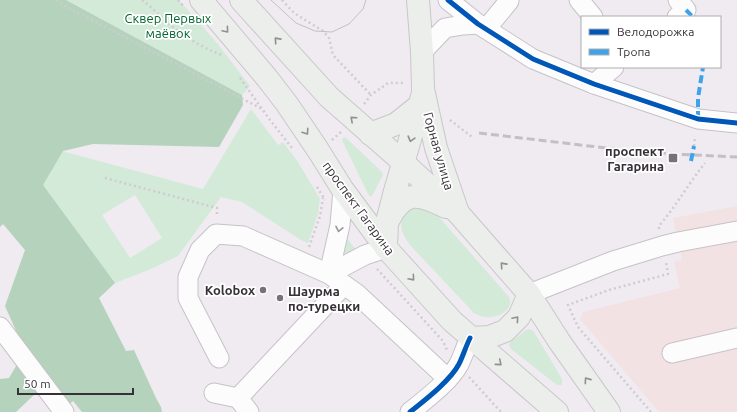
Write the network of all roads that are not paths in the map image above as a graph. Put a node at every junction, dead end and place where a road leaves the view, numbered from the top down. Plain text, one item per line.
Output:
1 (201, 0) edge
2 (241, 0) edge
3 (418, 0) edge
4 (509, 0) edge
5 (579, 0) edge
6 (462, 4) edge
7 (592, 16) edge
8 (482, 26) junction
9 (422, 52) junction
10 (613, 68) edge
11 (594, 84) junction
12 (422, 97) junction
13 (737, 123) edge
14 (370, 134) junction
15 (404, 163) junction
16 (333, 194) junction
17 (458, 214) junction
18 (387, 222) junction
19 (737, 231) edge
20 (386, 248) junction
21 (336, 280) junction
22 (529, 294) junction
23 (0, 327) edge
24 (470, 338) junction
25 (737, 338) edge
26 (672, 353) dead end
27 (219, 358) dead end
28 (454, 372) junction
29 (214, 393) dead end
30 (243, 405) edge
31 (64, 412) edge
32 (410, 412) edge
33 (557, 412) edge
34 (609, 412) edge

1 -> 16 main road, проспект Гагарина
14 -> 2 main road, проспект Гагарина
3 - 9 main road, Горная улица
4 - 8 street
5 - 7 street
6 - 8 street
8 - 9 street
8 - 11 street
9 - 12 main road, Горная улица
10 - 11 street
11 - 13 street
12 - 14 main road
12 -> 15 main road, Горная улица
12 - 17 main road, Горная улица
14 - 15 main road, проспект Гагарина
15 - 17 main road, проспект Гагарина
15 - 18 main road, Горная улица
16 - 20 main road, проспект Гагарина
16 -> 21 street
17 - 18 main road, проспект Гагарина
22 -> 17 main road, проспект Гагарина
18 - 20 main road, Горная улица
19 - 22 street
20 - 21 street
20 -> 24 main road, проспект Гагарина
21 - 27 street
21 - 28 street
21 - 30 street
24 -> 22 main road
34 -> 22 main road, проспект Гагарина
23 - 31 street
24 - 28 street
24 -> 33 main road, проспект Гагарина
25 - 26 street
28 - 32 street
29 - 30 street

